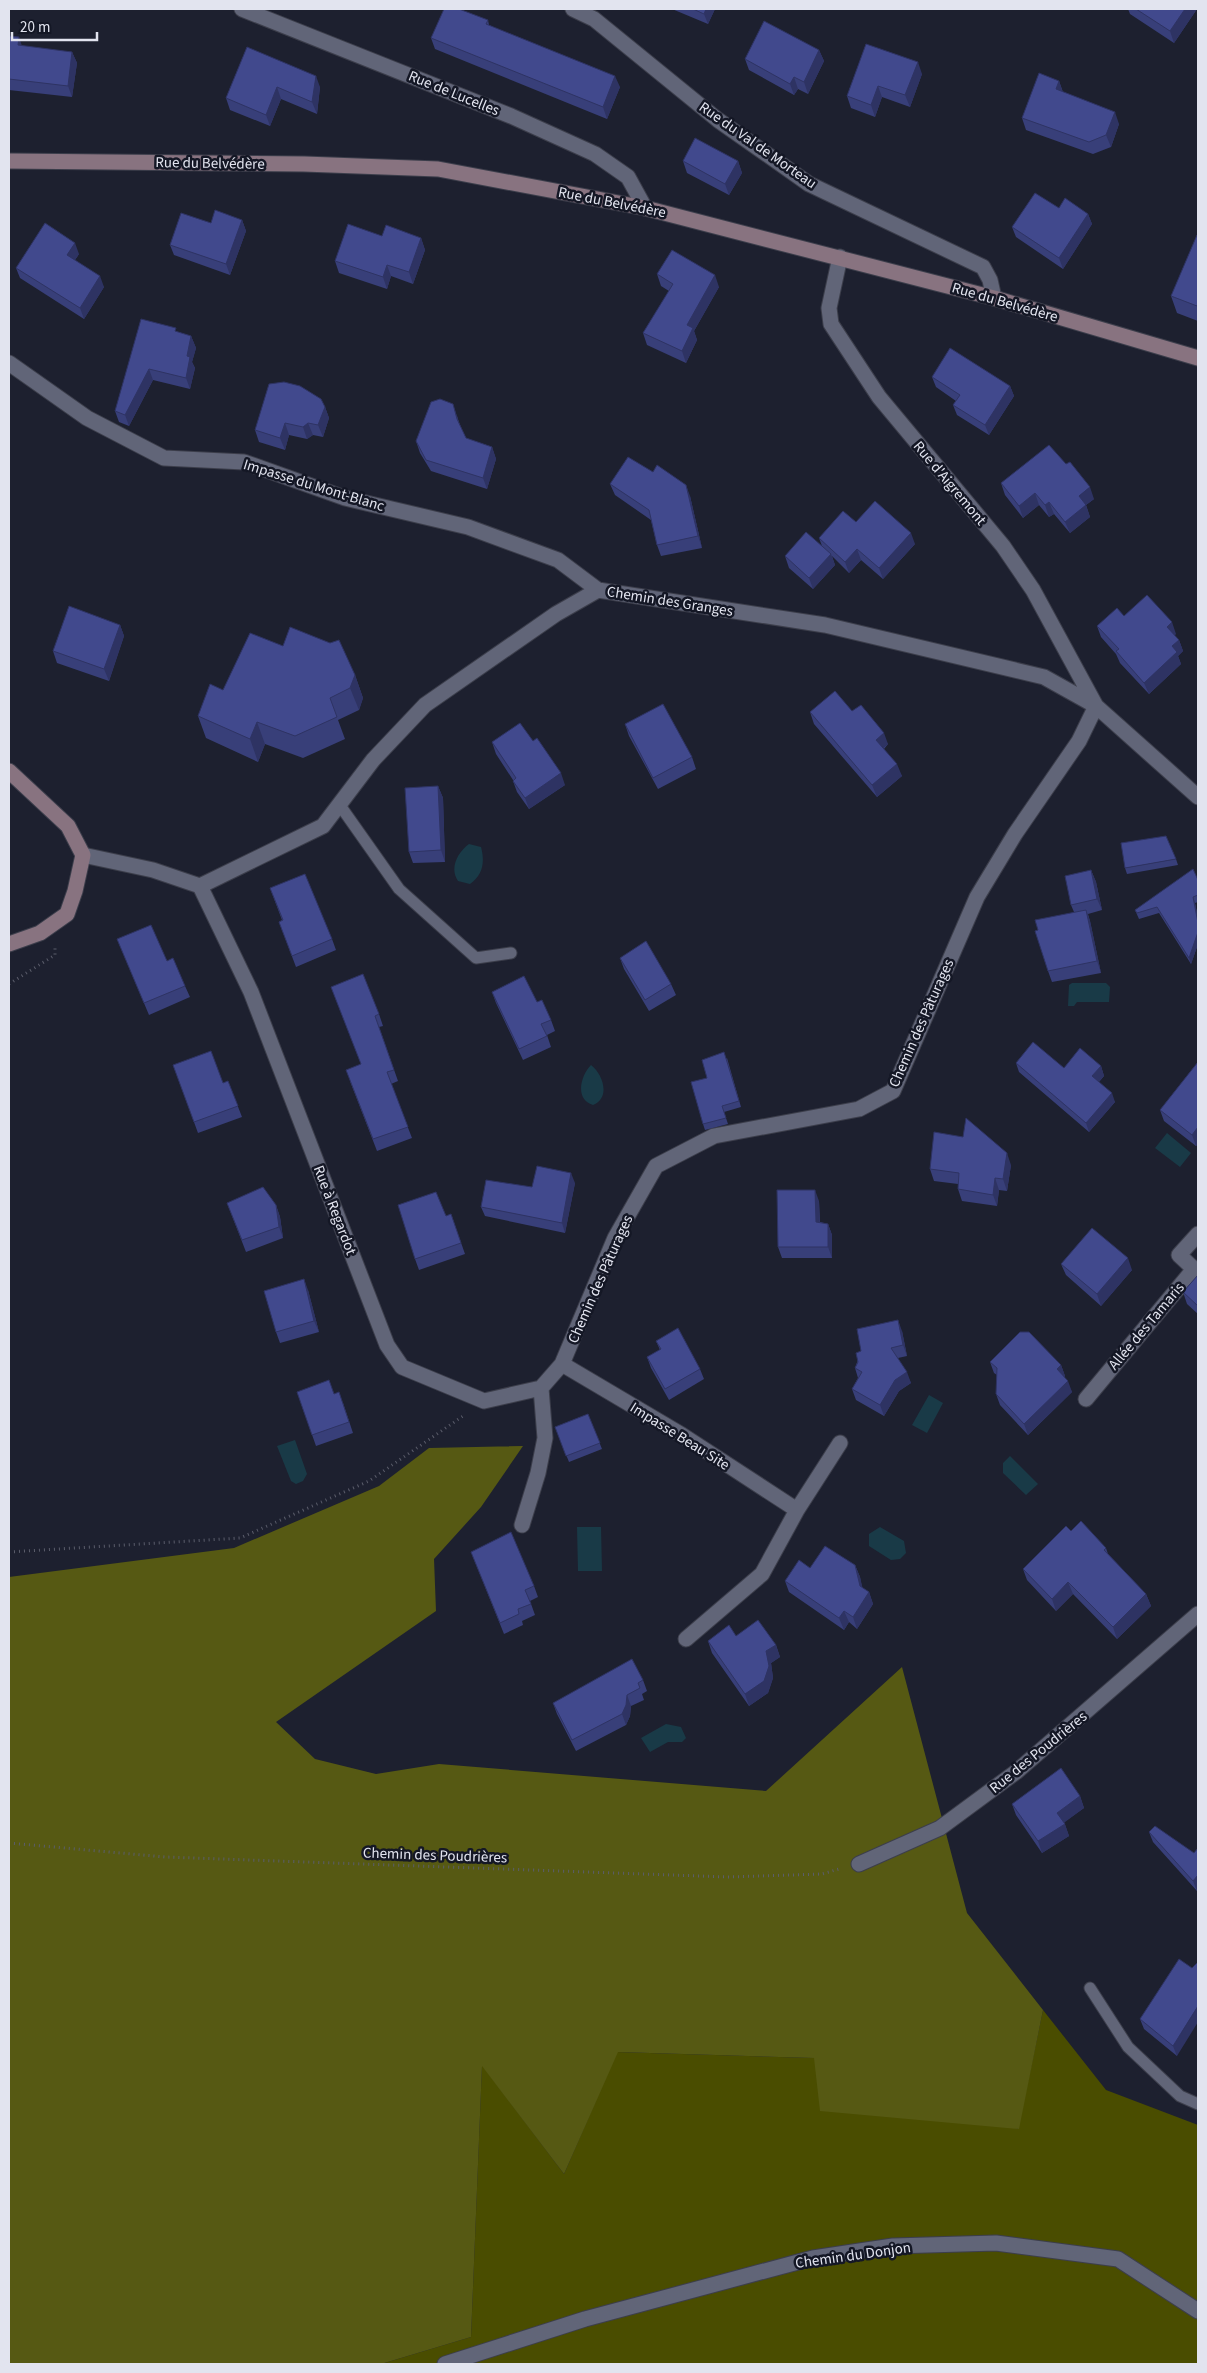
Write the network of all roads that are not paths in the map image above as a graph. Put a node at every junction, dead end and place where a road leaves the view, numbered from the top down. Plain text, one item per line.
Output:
1 (242, 9) edge
2 (573, 9) edge
3 (9, 161) edge
4 (645, 208) junction
5 (840, 257) junction
6 (994, 298) junction
7 (1198, 358) edge
8 (9, 362) edge
9 (598, 590) junction
10 (1096, 706) junction
11 (9, 772) edge
12 (1198, 797) edge
13 (339, 804) junction
14 (83, 855) junction
15 (200, 886) junction
16 (9, 944) edge
17 (511, 953) dead end
18 (1198, 1234) edge
19 (562, 1364) junction
20 (541, 1388) junction
21 (1086, 1400) dead end
22 (840, 1443) dead end
23 (797, 1510) junction
24 (522, 1525) dead end
25 (1198, 1614) edge
26 (686, 1639) dead end
27 (859, 1864) road end
28 (1090, 1988) dead end
29 (1198, 2104) edge
30 (1198, 2311) edge
31 (445, 2364) edge

1 - 4 street, Rue de Lucelles
2 - 6 street, Rue du Val de Morteau
3 - 4 street, Rue du Belvédère
4 - 5 street, Rue du Belvédère
5 - 6 street, Rue du Belvédère
5 - 10 street, Rue d'Aigremont
6 - 7 street, Rue du Belvédère
8 - 9 street, Impasse du Mont-Blanc
9 - 10 street, Chemin des Granges
9 - 13 street, Chemin des Granges
10 - 12 street, Chemin des Granges
10 - 19 street, Chemin des Pâturages
11 - 14 street
13 - 15 street, Chemin des Granges
13 - 17 lane
14 - 15 street
14 - 16 street
15 - 20 street, Rue à Regardot
18 - 21 street, Allée des Tamaris
19 - 20 street
19 - 23 street, Impasse Beau Site
20 - 24 street
22 - 23 street
23 - 26 street
25 - 27 street, Rue des Poudrières
28 - 29 lane
30 - 31 street, Chemin du Donjon

